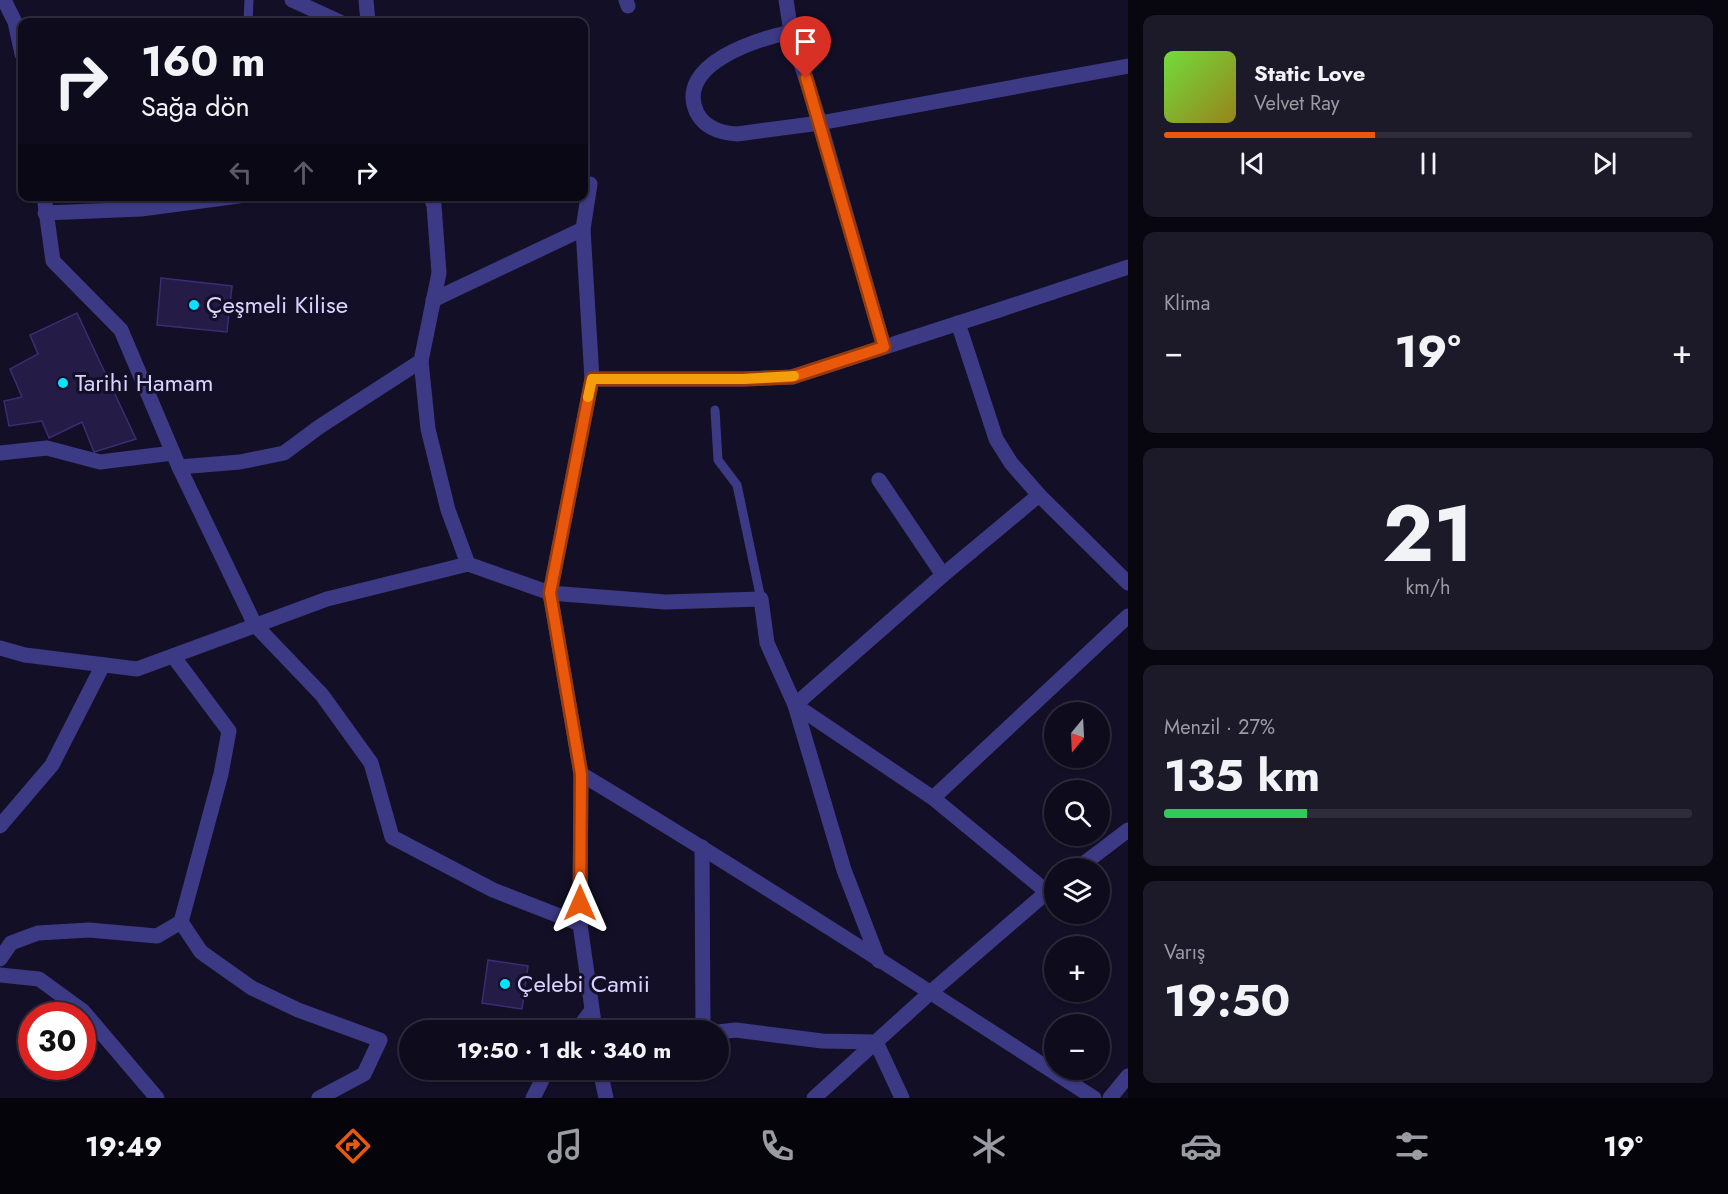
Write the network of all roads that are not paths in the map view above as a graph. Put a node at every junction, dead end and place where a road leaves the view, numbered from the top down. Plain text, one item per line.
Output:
1 (4, 0) edge
2 (249, 0) edge
3 (292, 0) edge
4 (366, 0) edge
5 (786, 0) edge
6 (248, 18) edge
7 (331, 18) edge
8 (368, 18) edge
9 (792, 32) junction
10 (18, 36) edge
11 (1128, 66) edge
12 (820, 123) junction
13 (590, 184) dead end
14 (588, 197) edge
15 (44, 201) edge
16 (201, 201) edge
17 (432, 201) edge
18 (587, 201) edge
19 (45, 213) junction
20 (583, 229) junction
21 (1128, 267) edge
22 (434, 300) junction
23 (958, 323) junction
24 (884, 347) junction
25 (422, 361) junction
26 (592, 379) junction
27 (715, 410) dead end
28 (0, 453) edge
29 (176, 460) junction
30 (879, 480) dead end
31 (1039, 495) junction
32 (468, 564) junction
33 (943, 575) junction
34 (1128, 583) edge
35 (550, 593) junction
36 (761, 599) junction
37 (1128, 616) edge
38 (255, 626) junction
39 (0, 648) edge
40 (173, 656) junction
41 (103, 664) junction
42 (795, 705) junction
43 (581, 774) junction
44 (933, 798) junction
45 (0, 826) edge
46 (1124, 839) edge
47 (702, 847) junction
48 (1093, 858) edge
49 (1044, 884) edge
50 (1044, 895) edge
51 (181, 922) junction
52 (580, 924) junction
53 (0, 958) edge
54 (879, 961) junction
55 (0, 975) edge
56 (931, 992) junction
57 (592, 1010) junction
58 (584, 1020) edge
59 (594, 1020) edge
60 (703, 1020) edge
61 (729, 1031) edge
62 (876, 1042) junction
63 (1128, 1076) edge
64 (542, 1080) edge
65 (602, 1080) edge
66 (157, 1098) edge
67 (318, 1098) edge
68 (533, 1098) edge
69 (606, 1098) edge
70 (814, 1098) edge
71 (902, 1098) edge
72 (1094, 1098) edge
73 (1110, 1098) edge

1 - 10 street
2 - 6 lane
3 - 7 street
4 - 8 street
5 - 9 street
9 - 12 street
9 - 12 street
11 - 12 street
12 - 24 street
13 - 14 street
15 - 19 street
16 - 19 street
17 - 22 street
18 - 20 street
19 - 29 street
20 - 22 street
20 - 26 street
21 - 23 street
22 - 25 street
23 - 24 street
23 - 31 street
24 - 26 street
25 - 29 street
25 - 32 street
26 - 35 street
27 - 36 lane
28 - 29 street
29 - 38 street
30 - 33 street
31 - 33 street
31 - 34 street
32 - 35 street
32 - 38 street
33 - 42 street
35 - 36 street
35 - 43 street
36 - 42 street
37 - 44 street
38 - 40 street
38 - 52 street
39 - 41 street
40 - 41 street
40 - 51 street
41 - 45 street
42 - 44 street
42 - 54 street
43 - 47 street
43 - 52 street
44 - 49 street
46 - 48 street
47 - 54 street
47 - 60 street
50 - 56 street
51 - 53 street
51 - 67 street
52 - 57 street
54 - 56 street
55 - 66 street
56 - 62 street
56 - 72 street
57 - 58 street
57 - 59 street
61 - 62 street
62 - 70 street
62 - 71 street
63 - 73 street
64 - 68 street
65 - 69 street

